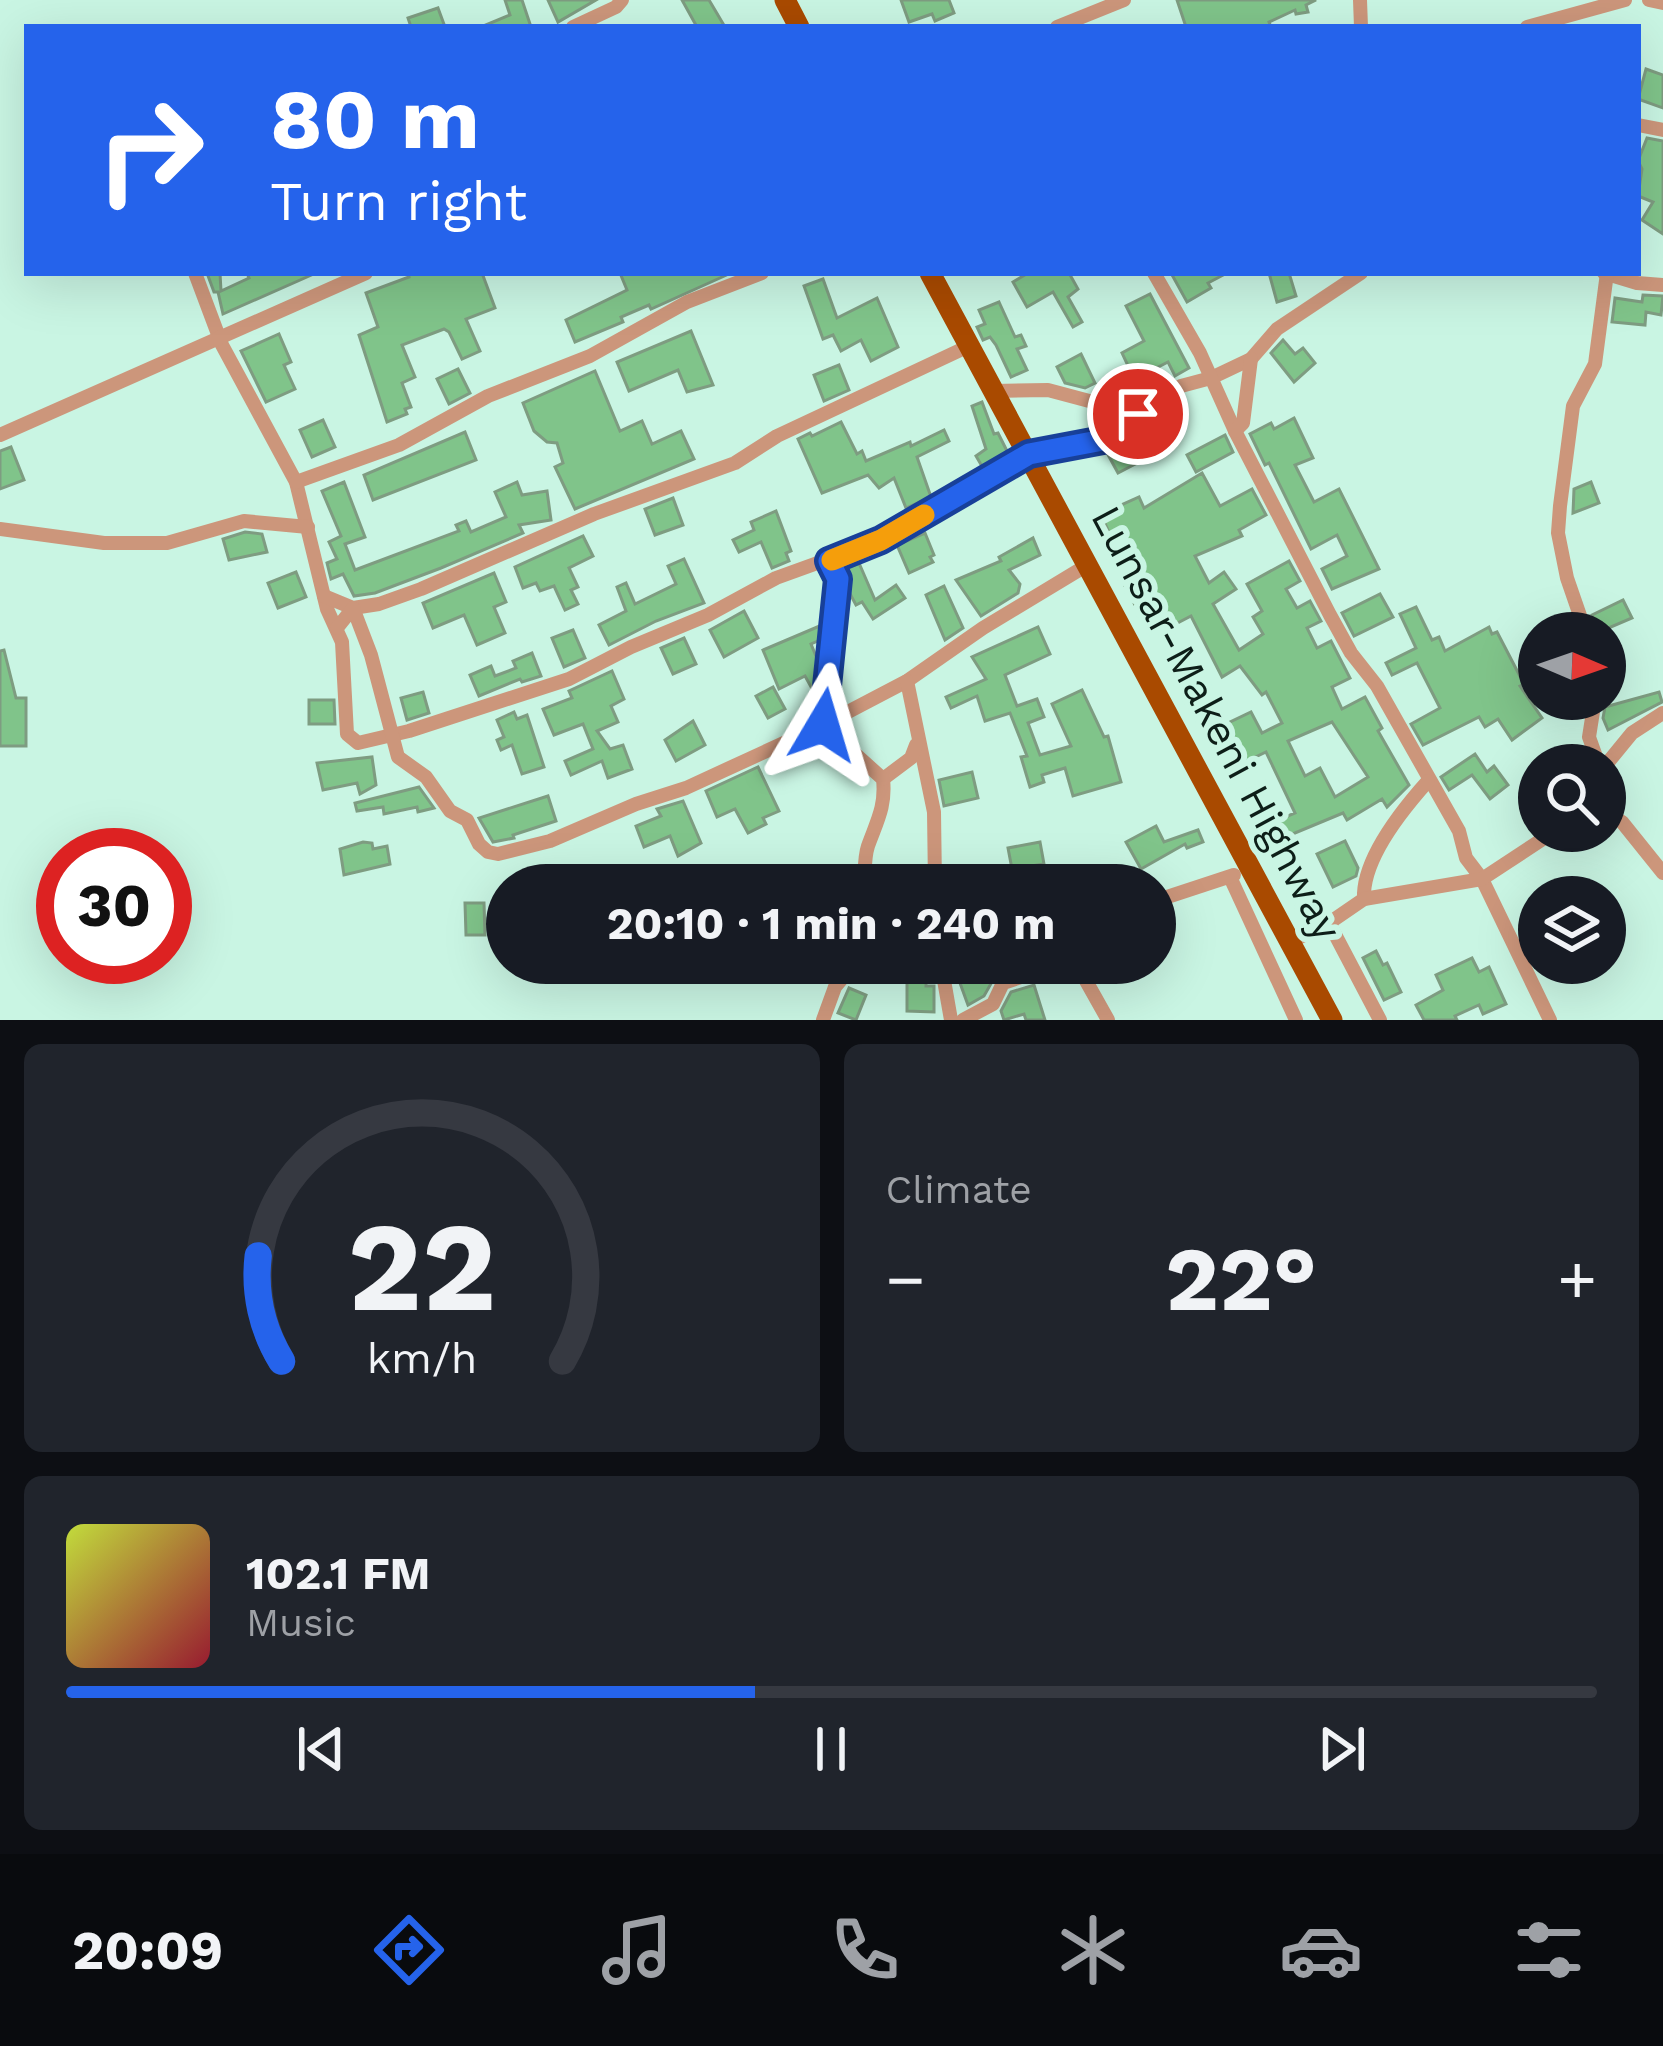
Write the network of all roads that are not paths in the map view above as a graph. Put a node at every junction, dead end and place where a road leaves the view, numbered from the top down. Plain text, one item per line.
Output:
1 (622, 0) edge
2 (1124, 0) edge
3 (1624, 0) edge
4 (1649, 0) edge
5 (1663, 3) edge
6 (580, 24) edge
7 (1064, 24) edge
8 (1538, 24) edge
9 (197, 276) edge
10 (359, 276) edge
11 (755, 276) edge
12 (932, 276) edge
13 (1156, 276) edge
14 (1356, 276) edge
15 (1606, 276) edge
16 (1615, 276) edge
17 (1663, 285) edge
18 (218, 337) junction
19 (969, 346) junction
20 (1251, 359) junction
21 (1211, 378) junction
22 (994, 391) junction
23 (1138, 414) junction
24 (1234, 431) junction
25 (0, 435) edge
26 (1029, 454) junction
27 (296, 482) junction
28 (308, 526) junction
29 (0, 529) edge
30 (829, 561) junction
31 (1089, 563) junction
32 (325, 596) junction
33 (353, 608) junction
34 (1579, 612) edge
35 (337, 628) junction
36 (907, 681) junction
37 (1663, 713) edge
38 (823, 725) junction
39 (390, 736) junction
40 (918, 741) junction
41 (1622, 744) edge
42 (883, 779) junction
43 (1428, 782) junction
44 (1626, 831) edge
45 (1523, 852) edge
46 (865, 864) edge
47 (935, 864) edge
48 (1240, 873) junction
49 (1663, 873) edge
50 (1482, 879) junction
51 (1176, 894) edge
52 (1364, 898) junction
53 (1329, 923) junction
54 (1290, 942) junction
55 (838, 984) edge
56 (945, 984) edge
57 (1002, 984) edge
58 (1088, 984) edge
59 (823, 1020) edge
60 (951, 1020) edge
61 (964, 1020) edge
62 (1108, 1020) edge
63 (1296, 1020) edge
64 (1332, 1020) edge
65 (1380, 1020) edge
66 (1550, 1020) edge

1 - 6 street
2 - 7 street
3 - 8 street
4 - 5 street
9 - 18 street
10 - 18 street
11 - 27 street
12 - 19 main road, Lunsar-Makeni Highway
13 - 21 street
14 - 20 street
15 - 34 street
16 - 17 street
18 - 25 street
18 - 27 street
19 - 22 main road, Lunsar-Makeni Highway
19 - 33 street
20 - 21 street
20 - 24 street
21 - 23 street
21 - 24 street
22 - 23 street
22 - 26 main road, Lunsar-Makeni Highway
23 - 26 street
24 - 43 street
26 - 30 street
26 - 31 main road, Lunsar-Makeni Highway
27 - 28 street
28 - 29 street
28 - 32 street
30 - 38 street
30 - 39 street
31 - 36 street
31 - 48 main road, Lunsar-Makeni Highway
32 - 33 street
32 - 35 street
33 - 35 street
33 - 39 street
35 - 39 street
36 - 38 street
36 - 40 street
37 - 41 street
38 - 39 street
38 - 42 street
40 - 42 street
40 - 47 street
42 - 46 street
43 - 50 street
43 - 52 street
44 - 49 street
45 - 50 street
48 - 51 street
48 - 54 main road, Lunsar-Makeni Highway
48 - 63 street
50 - 52 street
50 - 66 street
52 - 53 street
53 - 54 street
53 - 65 street
54 - 64 main road, Lunsar-Makeni Highway
55 - 59 street
56 - 60 street
57 - 61 street
58 - 62 street

